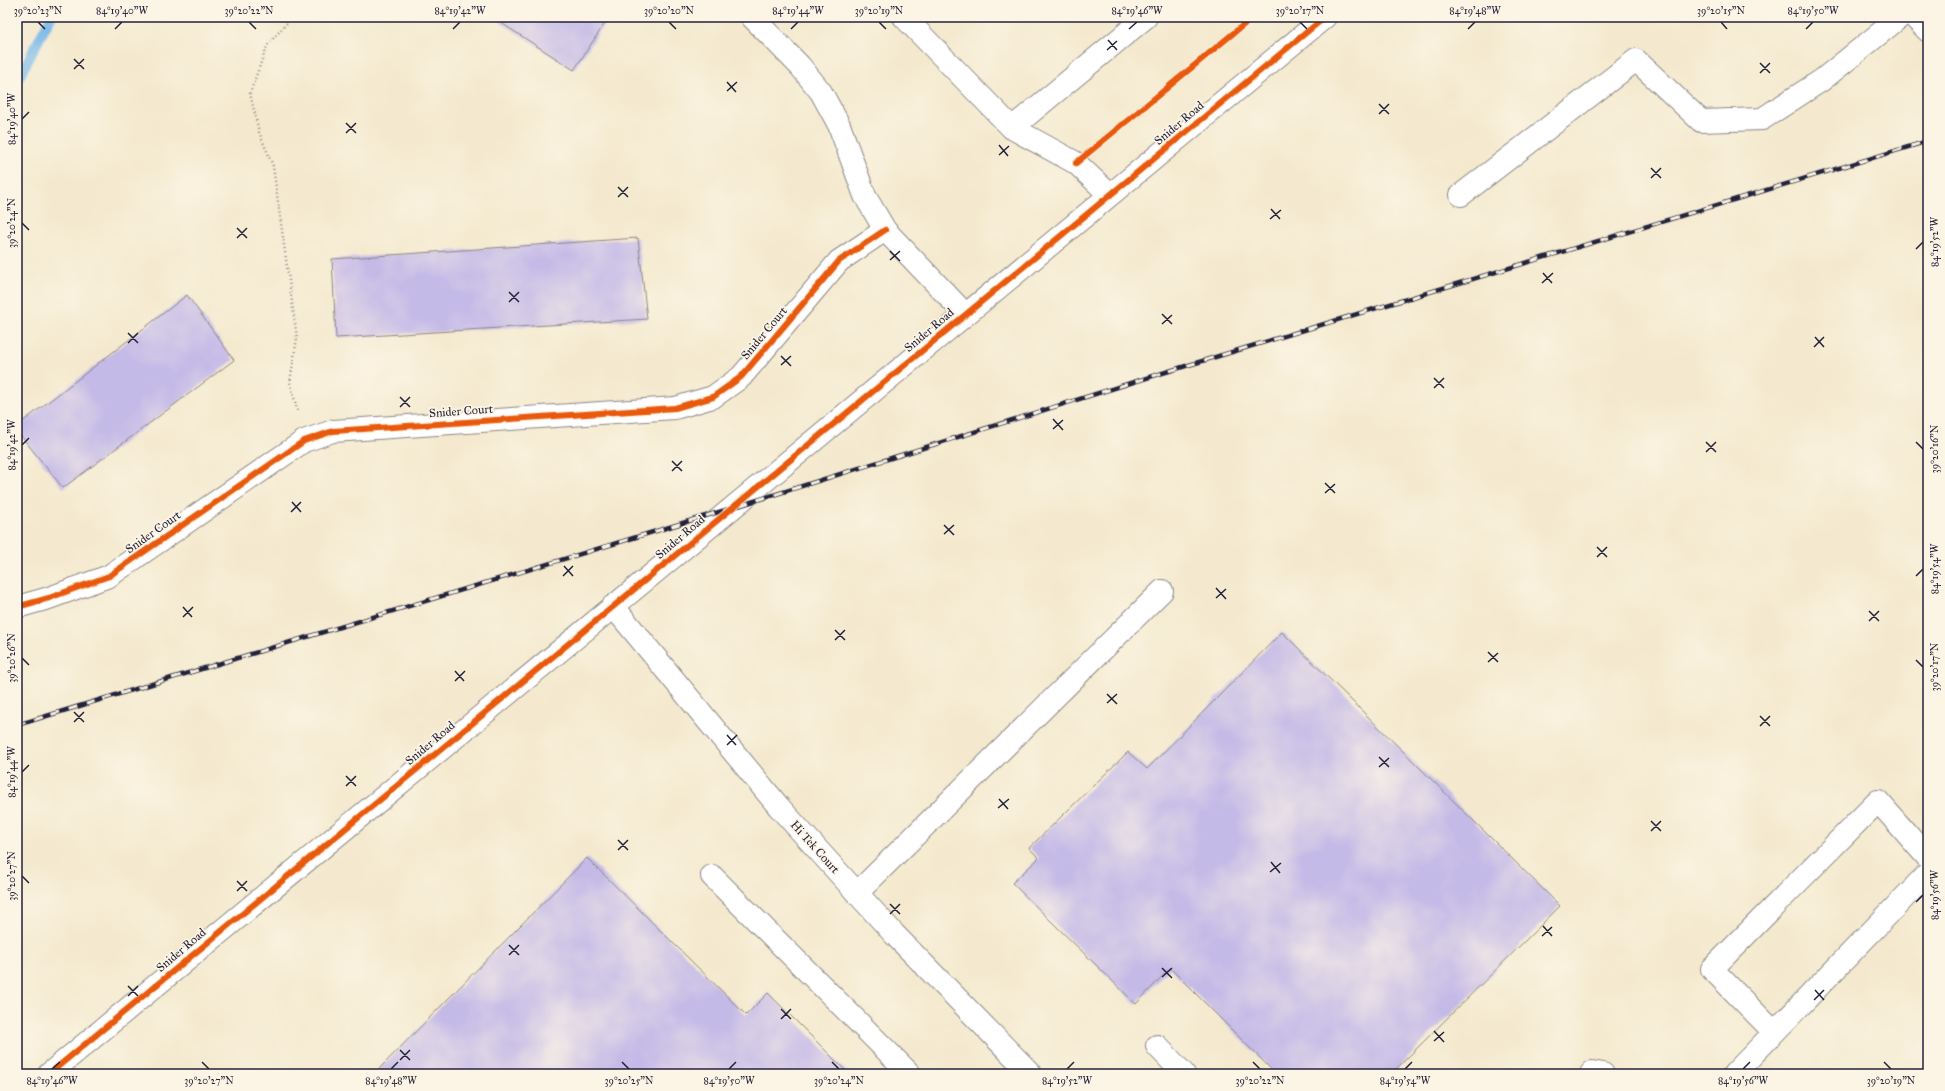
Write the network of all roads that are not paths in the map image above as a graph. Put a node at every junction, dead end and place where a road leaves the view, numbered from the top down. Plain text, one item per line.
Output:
1 (752, 17) edge
2 (904, 17) edge
3 (1146, 17) edge
4 (1325, 17) edge
5 (1900, 17) edge
6 (1914, 17) edge
7 (1928, 31) edge
8 (1012, 128) junction
9 (1110, 195) junction
10 (1461, 195) dead end
11 (885, 230) junction
12 (965, 314) junction
13 (1162, 591) dead end
14 (613, 606) junction
15 (17, 607) edge
16 (1928, 858) edge
17 (1928, 873) edge
18 (712, 876) dead end
19 (857, 893) junction
20 (1774, 1032) junction
21 (1157, 1046) dead end
22 (49, 1074) edge
23 (910, 1074) edge
24 (1032, 1074) edge
25 (1184, 1074) edge
26 (1591, 1074) edge
27 (1603, 1074) edge
28 (1734, 1074) edge

1 - 11 street
2 - 8 street
3 - 8 street
4 - 9 street, Snider Road
5 - 10 street
6 - 7 street
8 - 9 street
9 - 12 street, Snider Road
11 - 12 street
11 - 15 street, Snider Court
12 - 14 street, Snider Road
13 - 19 street
14 - 19 street, Hi Tek Court
14 - 22 street, Snider Road
16 - 20 street
17 - 20 street
18 - 23 street
19 - 24 street, Hi Tek Court
20 - 28 street
21 - 25 street
26 - 27 street

